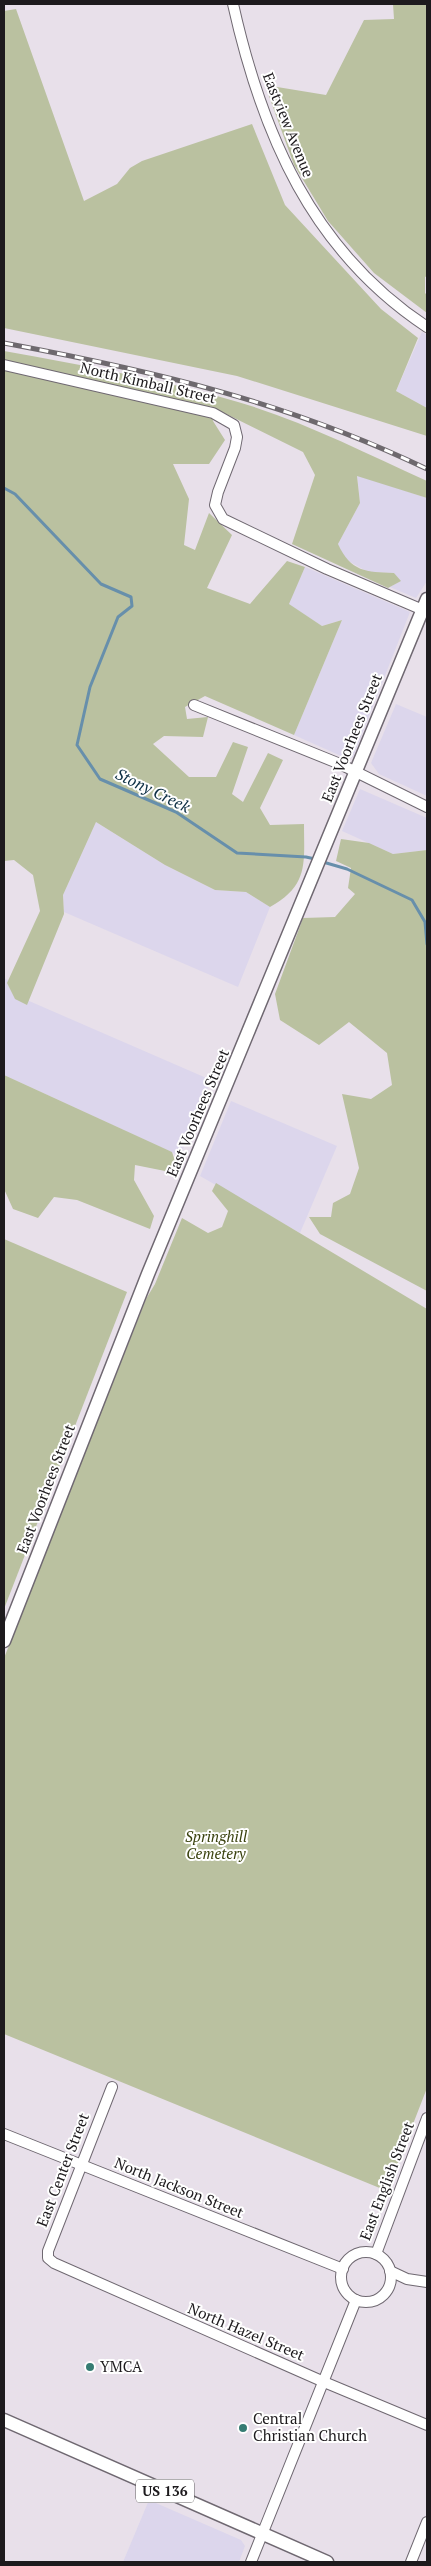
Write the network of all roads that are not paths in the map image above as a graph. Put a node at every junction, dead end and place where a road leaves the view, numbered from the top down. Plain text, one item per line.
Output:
1 (232, 4) edge
2 (427, 326) edge
3 (4, 365) edge
4 (424, 612) edge
5 (194, 705) dead end
6 (355, 772) junction
7 (427, 807) edge
8 (4, 1641) edge
9 (112, 2087) dead end
10 (427, 2118) edge
11 (4, 2134) edge
12 (80, 2165) junction
13 (376, 2254) junction
14 (54, 2263) joint
15 (343, 2269) junction
16 (390, 2270) junction
17 (427, 2282) edge
18 (356, 2300) junction
19 (324, 2382) junction
20 (4, 2420) edge
21 (427, 2425) edge
22 (427, 2522) edge
23 (263, 2534) junction
24 (250, 2562) edge
25 (327, 2562) edge
26 (411, 2562) edge

1 - 2 street, Eastview Avenue
3 - 4 street, North Kimball Street
4 - 6 main road, East Voorhees Street
5 - 6 street
6 - 7 street
6 - 8 main road, East Voorhees Street
9 - 12 street, East Center Street
10 - 13 street, East English Street
11 - 12 street, North Jackson Street
12 - 14 street, East Center Street
12 - 15 street, North Jackson Street
13 - 15 street
13 - 16 street
14 - 19 street, North Hazel Street
15 - 18 street
16 - 17 street
16 - 18 street
18 - 19 street
19 - 21 street, North Hazel Street
19 - 23 street
20 - 23 main road, US 136
22 - 26 street
23 - 24 street
23 - 25 main road, US 136

